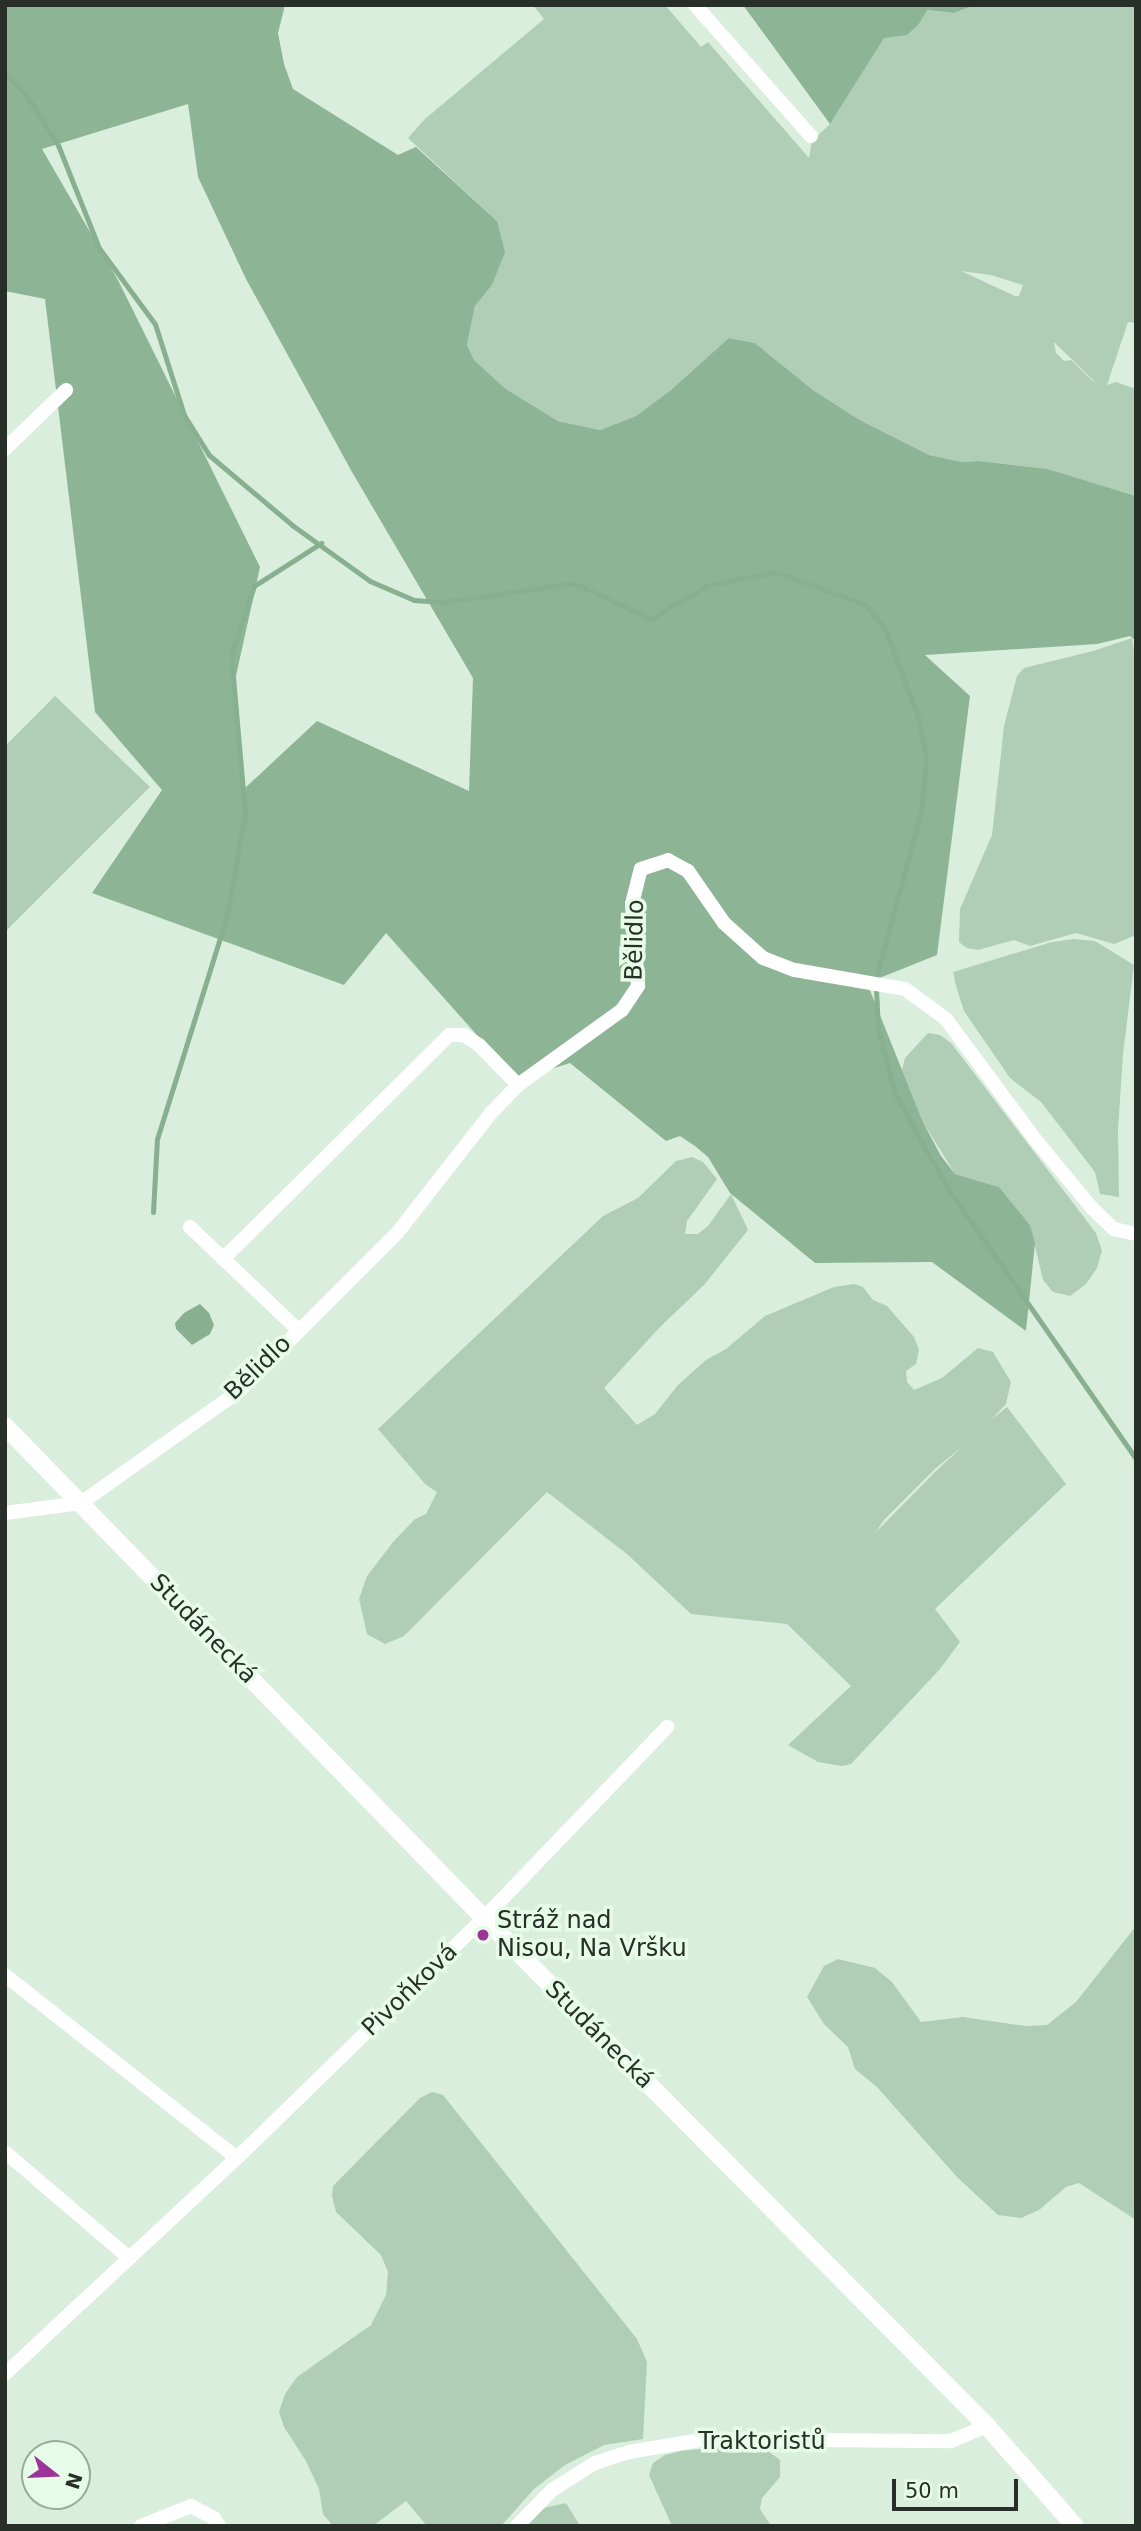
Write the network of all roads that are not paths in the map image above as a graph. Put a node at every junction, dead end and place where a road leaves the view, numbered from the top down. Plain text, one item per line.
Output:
1 (695, 5) edge
2 (811, 136) dead end
3 (66, 390) dead end
4 (5, 449) edge
5 (518, 1085) junction
6 (190, 1227) dead end
7 (1136, 1234) edge
8 (223, 1259) junction
9 (298, 1331) junction
10 (5, 1426) edge
11 (81, 1503) junction
12 (5, 1513) edge
13 (667, 1727) dead end
14 (484, 1918) junction
15 (5, 1975) edge
16 (5, 2152) edge
17 (237, 2158) junction
18 (129, 2258) junction
19 (5, 2374) edge
20 (987, 2427) junction
21 (141, 2526) edge
22 (219, 2526) edge
23 (517, 2526) edge
24 (1075, 2526) edge

1 - 2 street
3 - 4 street
5 - 7 street, Bělidlo
5 - 8 street
5 - 9 street, Bělidlo
6 - 8 street
8 - 9 street
9 - 11 street, Bělidlo
10 - 11 street, Studánecká
11 - 12 street
11 - 14 street, Studánecká
13 - 14 street, Pivoňková
14 - 17 street, Pivoňková
14 - 20 street, Studánecká
15 - 17 street
16 - 18 street
17 - 18 street, Pivoňková
18 - 19 street, Pivoňková
20 - 23 street, Traktoristů
20 - 24 street, Studánecká
21 - 22 street

